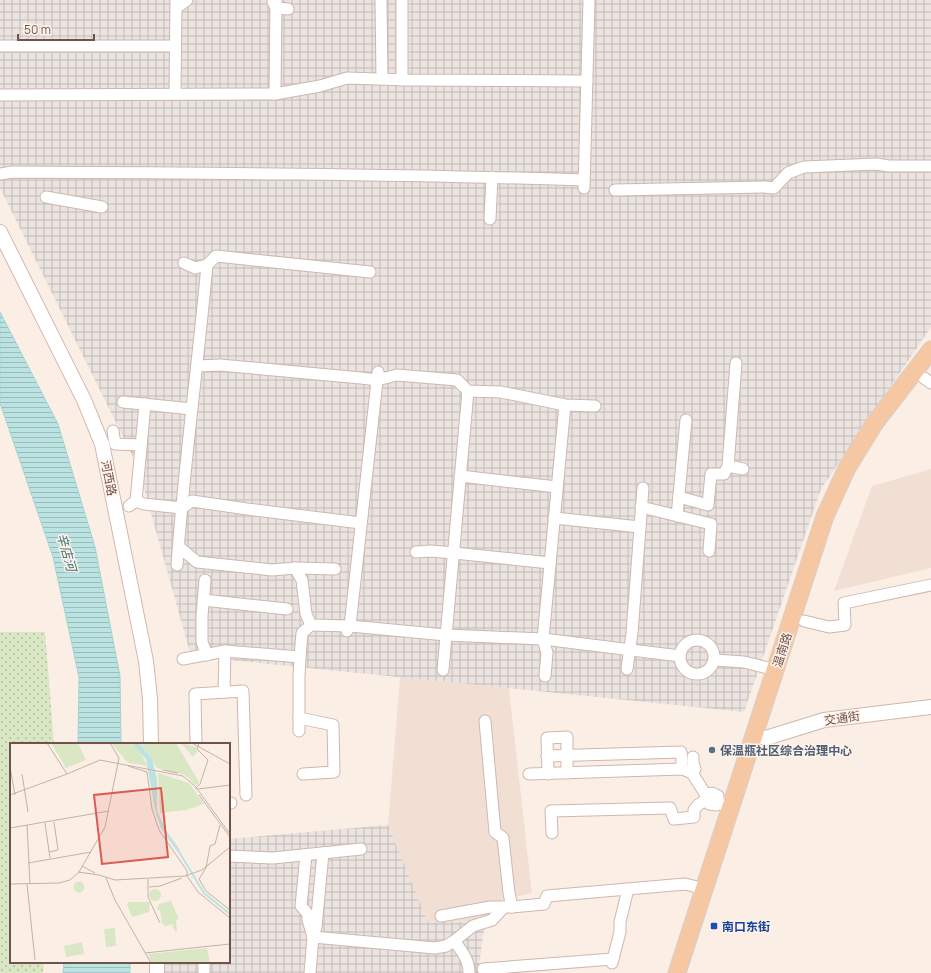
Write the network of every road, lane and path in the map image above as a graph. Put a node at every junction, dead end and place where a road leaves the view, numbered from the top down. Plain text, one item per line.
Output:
1 (187, 0) edge
2 (381, 0) edge
3 (402, 0) edge
4 (588, 0) edge
5 (275, 3) edge
6 (176, 4) edge
7 (288, 9) dead end
8 (0, 46) edge
9 (175, 46) junction
10 (382, 79) junction
11 (402, 80) junction
12 (587, 81) junction
13 (175, 94) junction
14 (275, 94) junction
15 (0, 95) edge
16 (931, 166) edge
17 (0, 174) edge
18 (492, 177) junction
19 (615, 190) dead end
20 (46, 197) dead end
21 (102, 207) dead end
22 (490, 219) dead end
23 (0, 232) edge
24 (184, 262) dead end
25 (206, 265) junction
26 (370, 272) dead end
27 (931, 350) edge
28 (736, 363) dead end
29 (197, 366) junction
30 (377, 376) junction
31 (929, 377) edge
32 (468, 391) junction
33 (123, 402) dead end
34 (145, 404) junction
35 (565, 404) junction
36 (595, 406) dead end
37 (192, 409) junction
38 (686, 420) dead end
39 (113, 431) dead end
40 (141, 445) junction
41 (728, 466) junction
42 (743, 470) dead end
43 (460, 476) junction
44 (557, 487) junction
45 (643, 488) dead end
46 (679, 497) junction
47 (641, 507) junction
48 (182, 508) junction
49 (677, 516) junction
50 (554, 518) junction
51 (361, 523) junction
52 (640, 527) junction
53 (179, 547) junction
54 (709, 551) dead end
55 (416, 552) dead end
56 (454, 552) junction
57 (550, 563) junction
58 (178, 564) dead end
59 (295, 568) junction
60 (335, 569) dead end
61 (205, 580) dead end
62 (931, 585) edge
63 (203, 600) junction
64 (287, 608) dead end
65 (804, 621) junction
66 (311, 625) junction
67 (348, 630) junction
68 (446, 635) junction
69 (543, 639) junction
70 (629, 650) junction
71 (225, 651) junction
72 (207, 654) junction
73 (680, 656) junction
74 (300, 657) junction
75 (183, 659) dead end
76 (715, 660) junction
77 (627, 669) dead end
78 (443, 670) dead end
79 (776, 670) junction
80 (545, 676) dead end
81 (224, 692) junction
82 (931, 707) edge
83 (299, 718) junction
84 (485, 721) dead end
85 (299, 731) dead end
86 (760, 736) junction
87 (151, 743) edge
88 (196, 743) edge
89 (548, 756) junction
90 (567, 756) junction
91 (693, 757) dead end
92 (687, 771) junction
93 (567, 773) junction
94 (303, 774) dead end
95 (529, 774) dead end
96 (548, 774) junction
97 (246, 795) dead end
98 (706, 798) junction
99 (725, 805) junction
100 (552, 833) dead end
101 (361, 849) dead end
102 (323, 853) junction
103 (306, 855) junction
104 (230, 856) edge
105 (628, 889) junction
106 (705, 889) junction
107 (508, 907) junction
108 (441, 916) dead end
109 (313, 937) junction
110 (454, 941) junction
111 (483, 969) dead end
112 (496, 970) edge
113 (310, 973) edge
114 (469, 973) edge
115 (677, 973) edge
116 (688, 973) edge

1 - 6 street
2 - 10 street
3 - 11 street
4 - 12 street
5 - 7 street
5 - 14 street
6 - 9 street
8 - 9 street
9 - 13 street
10 - 11 street
10 - 14 street
11 - 12 street
12 - 18 street
13 - 14 street
13 - 15 street
16 - 19 street
17 - 18 street
18 - 22 street
20 - 21 street
23 - 87 street, 河西路
24 - 25 street
25 - 26 street
25 - 29 street
27 - 79 main road, 温南路
28 - 41 street
29 - 30 street
29 - 37 street
30 - 32 street
30 - 51 street
31 - 65 main road, 温南路
32 - 35 street
32 - 43 street
33 - 34 street
34 - 37 street
34 - 40 street
35 - 36 street
35 - 44 street
37 - 48 street
38 - 46 street
39 - 40 street
40 - 48 street
41 - 42 street
41 - 46 street
43 - 44 street
43 - 56 street
44 - 50 street
45 - 47 street
46 - 49 street
47 - 49 street
47 - 52 street
48 - 51 street
48 - 53 street
49 - 54 street
50 - 52 street
50 - 57 street
51 - 67 street
52 - 70 street
53 - 58 street
53 - 59 street
55 - 56 street
56 - 57 street
56 - 68 street
57 - 69 street
59 - 60 street
59 - 66 street
61 - 63 street
62 - 65 street
63 - 64 street
63 - 72 street
65 - 86 main road, 温南路
66 - 67 street
66 - 74 street
67 - 68 street
68 - 69 street
68 - 78 street
69 - 70 street
69 - 80 street
70 - 73 street
70 - 77 street
71 - 72 street
71 - 74 street
71 - 81 street
72 - 75 street
73 - 76 street
73 - 76 street
74 - 83 street
76 - 79 street
79 - 86 main road, 温南路
81 - 88 street
81 - 97 street
82 - 86 street, 交通街
83 - 85 street
83 - 94 street
84 - 107 street
86 - 99 main road, 温南路
86 - 116 main road, 温南路
89 - 90 street
89 - 90 street
89 - 96 street
90 - 92 street
90 - 93 street
91 - 92 street
92 - 93 street
92 - 98 street
93 - 96 street
95 - 96 street
98 - 99 street
98 - 100 street
99 - 106 main road, 温南路
101 - 102 street
102 - 103 street
102 - 109 street
103 - 104 street
103 - 109 street
105 - 106 street
105 - 107 street
105 - 112 street
106 - 115 main road, 温南路
107 - 108 street
107 - 110 street
109 - 110 street
109 - 113 street
110 - 114 street
111 - 112 street

